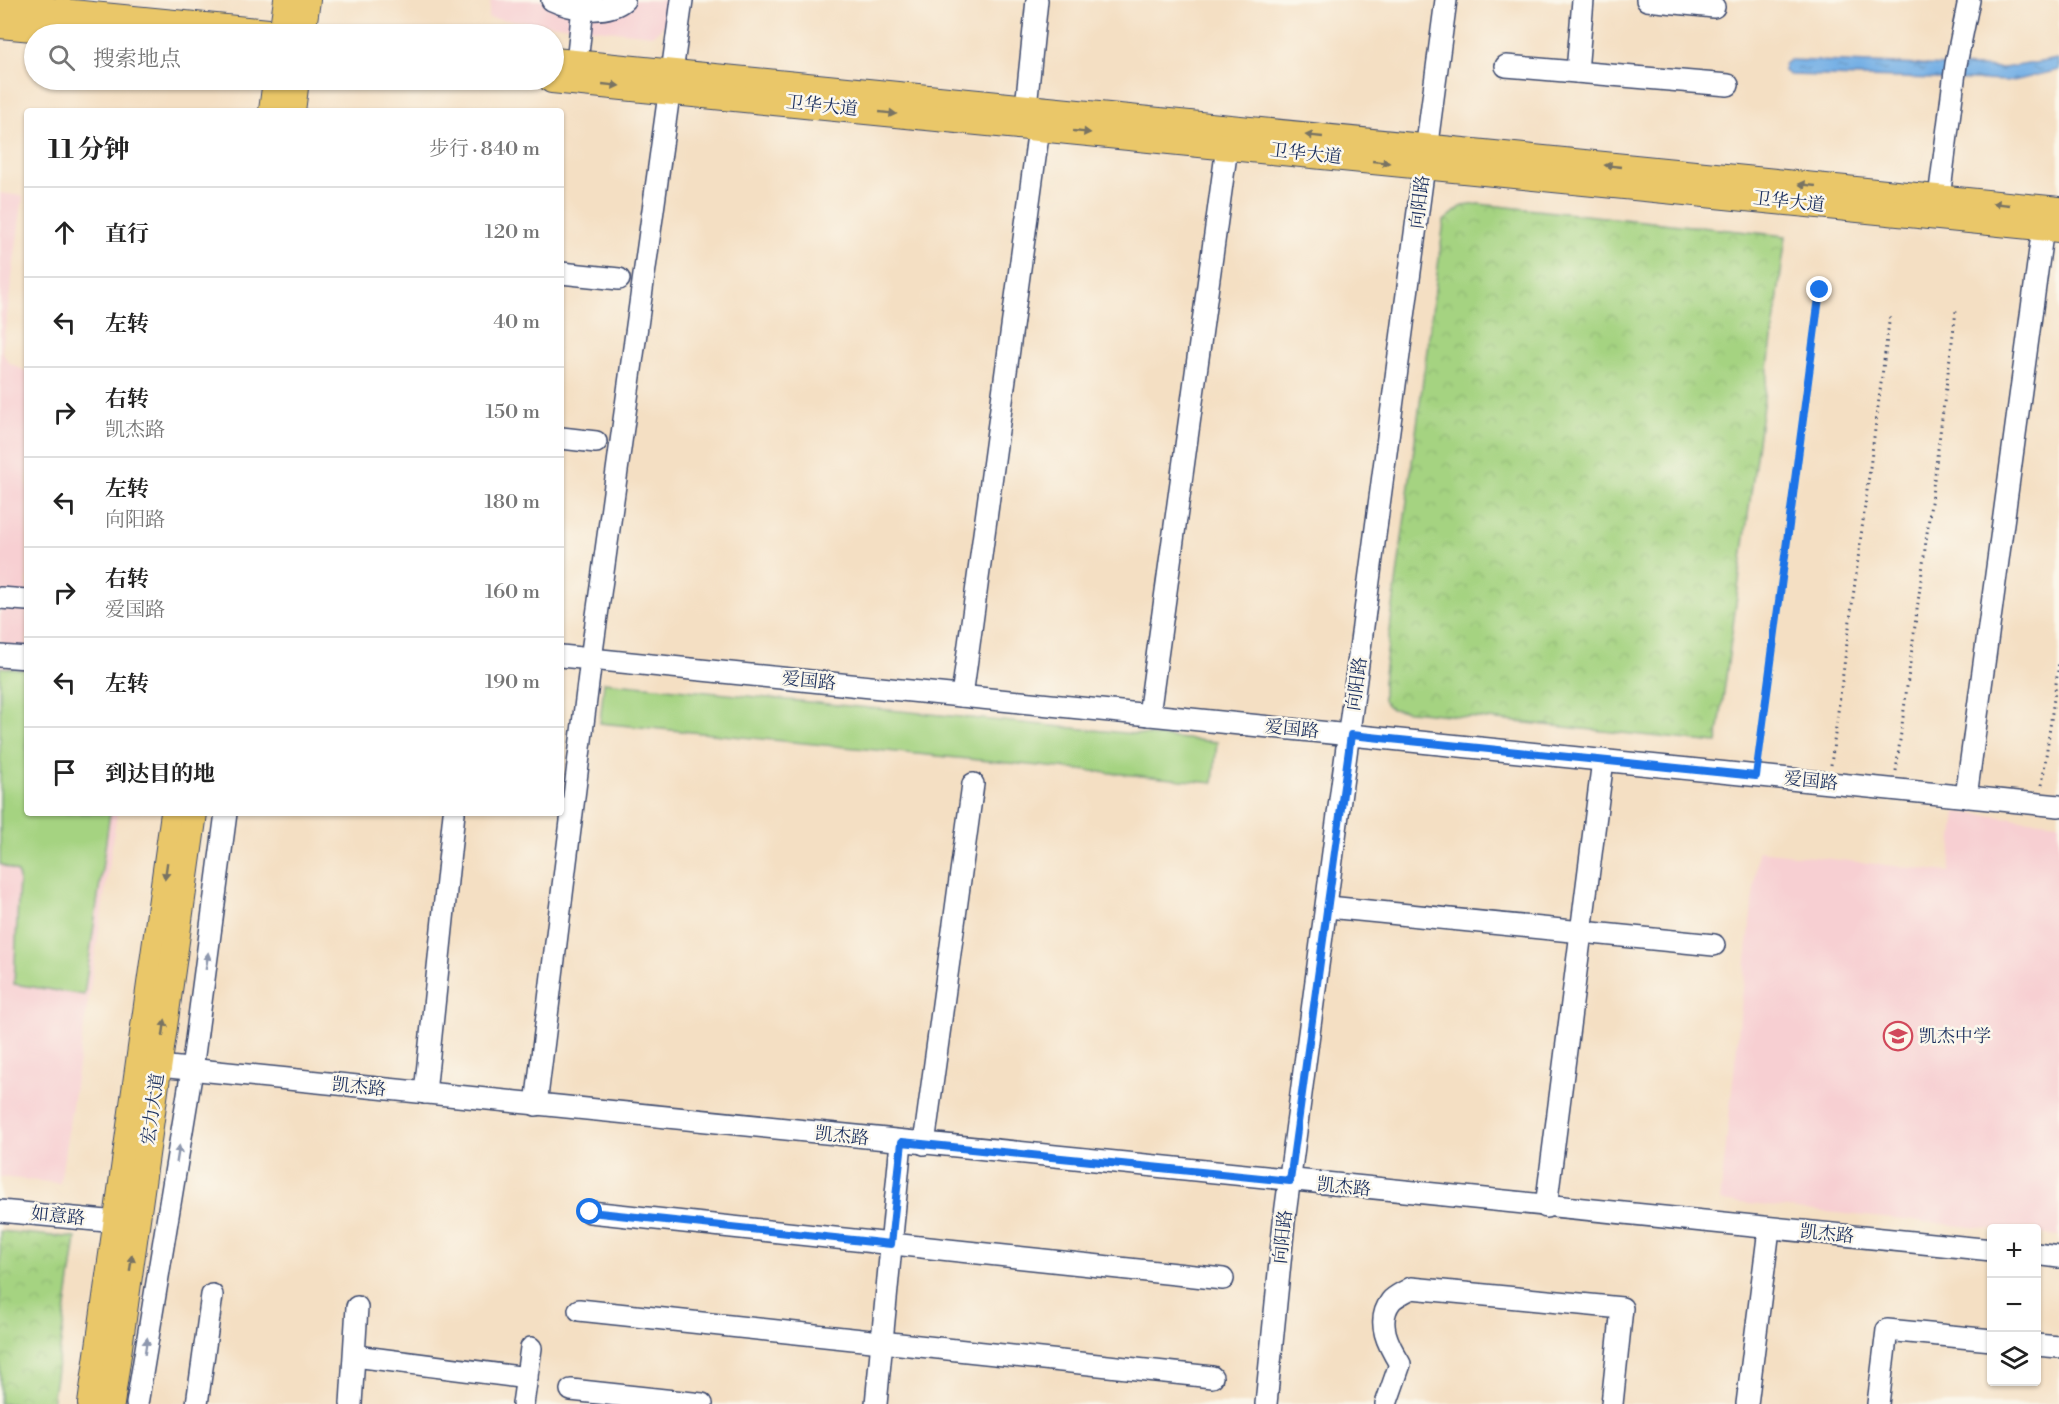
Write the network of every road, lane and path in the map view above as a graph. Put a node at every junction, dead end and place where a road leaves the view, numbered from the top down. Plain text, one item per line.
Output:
1 (287, 0) edge
2 (307, 0) edge
3 (552, 0) edge
4 (624, 0) edge
5 (682, 0) edge
6 (1037, 0) edge
7 (1446, 0) edge
8 (1583, 0) edge
9 (1647, 0) edge
10 (1969, 0) edge
11 (0, 6) edge
12 (583, 7) junction
13 (1714, 7) dead end
14 (181, 24) edge
15 (283, 24) edge
16 (303, 24) edge
17 (0, 25) edge
18 (24, 27) edge
19 (565, 62) edge
20 (1506, 66) dead end
21 (1577, 72) junction
22 (564, 80) edge
23 (670, 82) junction
24 (1728, 85) dead end
25 (284, 90) edge
26 (290, 90) edge
27 (294, 90) edge
28 (274, 108) edge
29 (292, 108) edge
30 (304, 108) edge
31 (1033, 118) junction
32 (1227, 147) junction
33 (1426, 157) junction
34 (1940, 198) junction
35 (2054, 222) edge
36 (564, 273) edge
37 (619, 279) dead end
38 (1820, 290) dead end
39 (1956, 311) dead end
40 (1890, 315) dead end
41 (564, 438) edge
42 (596, 442) dead end
43 (0, 598) edge
44 (24, 600) edge
45 (0, 656) edge
46 (564, 656) edge
47 (24, 658) edge
48 (591, 659) junction
49 (2059, 662) edge
50 (962, 696) junction
51 (1149, 715) junction
52 (1351, 735) junction
53 (1603, 760) junction
54 (1756, 776) junction
55 (1829, 783) junction
56 (973, 784) dead end
57 (1893, 789) junction
58 (1966, 796) junction
59 (2050, 805) edge
60 (174, 816) edge
61 (194, 816) edge
62 (226, 816) edge
63 (454, 816) edge
64 (1328, 907) junction
65 (1581, 932) junction
66 (1714, 945) dead end
67 (159, 1066) junction
68 (192, 1070) junction
69 (425, 1093) junction
70 (536, 1105) junction
71 (902, 1142) junction
72 (924, 1144) junction
73 (1290, 1181) junction
74 (1545, 1207) junction
75 (0, 1211) edge
76 (590, 1212) dead end
77 (117, 1222) junction
78 (1769, 1228) junction
79 (891, 1244) junction
80 (1987, 1250) edge
81 (2041, 1255) edge
82 (2059, 1257) edge
83 (1223, 1279) dead end
84 (212, 1295) dead end
85 (357, 1307) dead end
86 (579, 1310) dead end
87 (1987, 1340) edge
88 (882, 1342) junction
89 (2041, 1345) edge
90 (2059, 1347) edge
91 (531, 1348) dead end
92 (355, 1356) junction
93 (1212, 1377) dead end
94 (527, 1378) junction
95 (571, 1390) dead end
96 (91, 1404) edge
97 (111, 1404) edge
98 (137, 1404) edge
99 (197, 1404) edge
100 (351, 1404) edge
101 (523, 1404) edge
102 (702, 1404) edge
103 (876, 1404) edge
104 (1266, 1404) edge
105 (1386, 1404) edge
106 (1612, 1404) edge
107 (1747, 1404) edge
108 (1878, 1404) edge

1 - 15 main road
2 - 16 main road
3 - 12 street
4 - 12 street
5 - 23 street
6 - 31 street
7 - 33 street, 向阳路
8 - 21 street
9 - 13 street
10 - 34 street
11 - 14 main road
12 - 19 street
17 - 18 main road
19 - 23 main road, 卫华大道
20 - 21 street
21 - 24 street
22 -> 23 main road, 卫华大道
23 - 31 main road, 卫华大道
23 - 48 street
25 - 28 main road
26 - 29 main road
27 - 30 street
31 -> 32 main road, 卫华大道
33 -> 31 main road, 卫华大道
31 - 50 street
32 -> 33 main road, 卫华大道
32 - 51 street
34 -> 33 main road, 卫华大道
33 - 35 main road, 卫华大道
33 - 52 street, 向阳路
35 -> 34 main road, 卫华大道
35 - 58 street
36 - 37 street
38 - 54 path
39 - 57 path
40 - 55 path
41 - 42 street
43 - 44 street
45 - 47 street
46 - 48 street, 爱国路
48 - 50 street, 爱国路
48 - 70 street
49 - 59 path
50 - 51 street, 爱国路
51 - 52 street, 爱国路
52 - 53 street, 爱国路
52 - 64 street, 向阳路
53 - 54 street, 爱国路
53 - 65 street
54 - 55 street, 爱国路
55 - 57 street, 爱国路
56 - 72 street
57 - 58 street, 爱国路
58 - 59 street, 爱国路
60 -> 77 main road, 宏力大道
67 -> 61 main road, 宏力大道
68 -> 62 street
63 - 69 street
64 - 65 street
64 - 73 street, 向阳路
65 - 66 street
65 - 74 street
67 - 68 street, 凯杰路
97 -> 67 main road, 宏力大道
68 - 69 street, 凯杰路
98 -> 68 street
69 - 70 street, 凯杰路
70 - 71 street, 凯杰路
71 - 72 street, 凯杰路
71 - 79 street
72 - 73 street, 凯杰路
73 - 74 street, 凯杰路
73 - 104 street, 向阳路
74 - 78 street, 凯杰路
75 - 77 street, 如意路
76 - 79 street
77 - 96 main road, 宏力大道
78 - 80 street, 凯杰路
78 - 107 street
79 - 83 street
79 - 88 street
81 - 82 street
84 - 99 street
85 - 92 street
86 - 88 street
87 - 108 street
88 - 93 street
88 - 103 street
89 - 90 street
91 - 94 street
92 - 94 street
92 - 100 street
94 - 101 street
95 - 102 street
105 - 106 street

